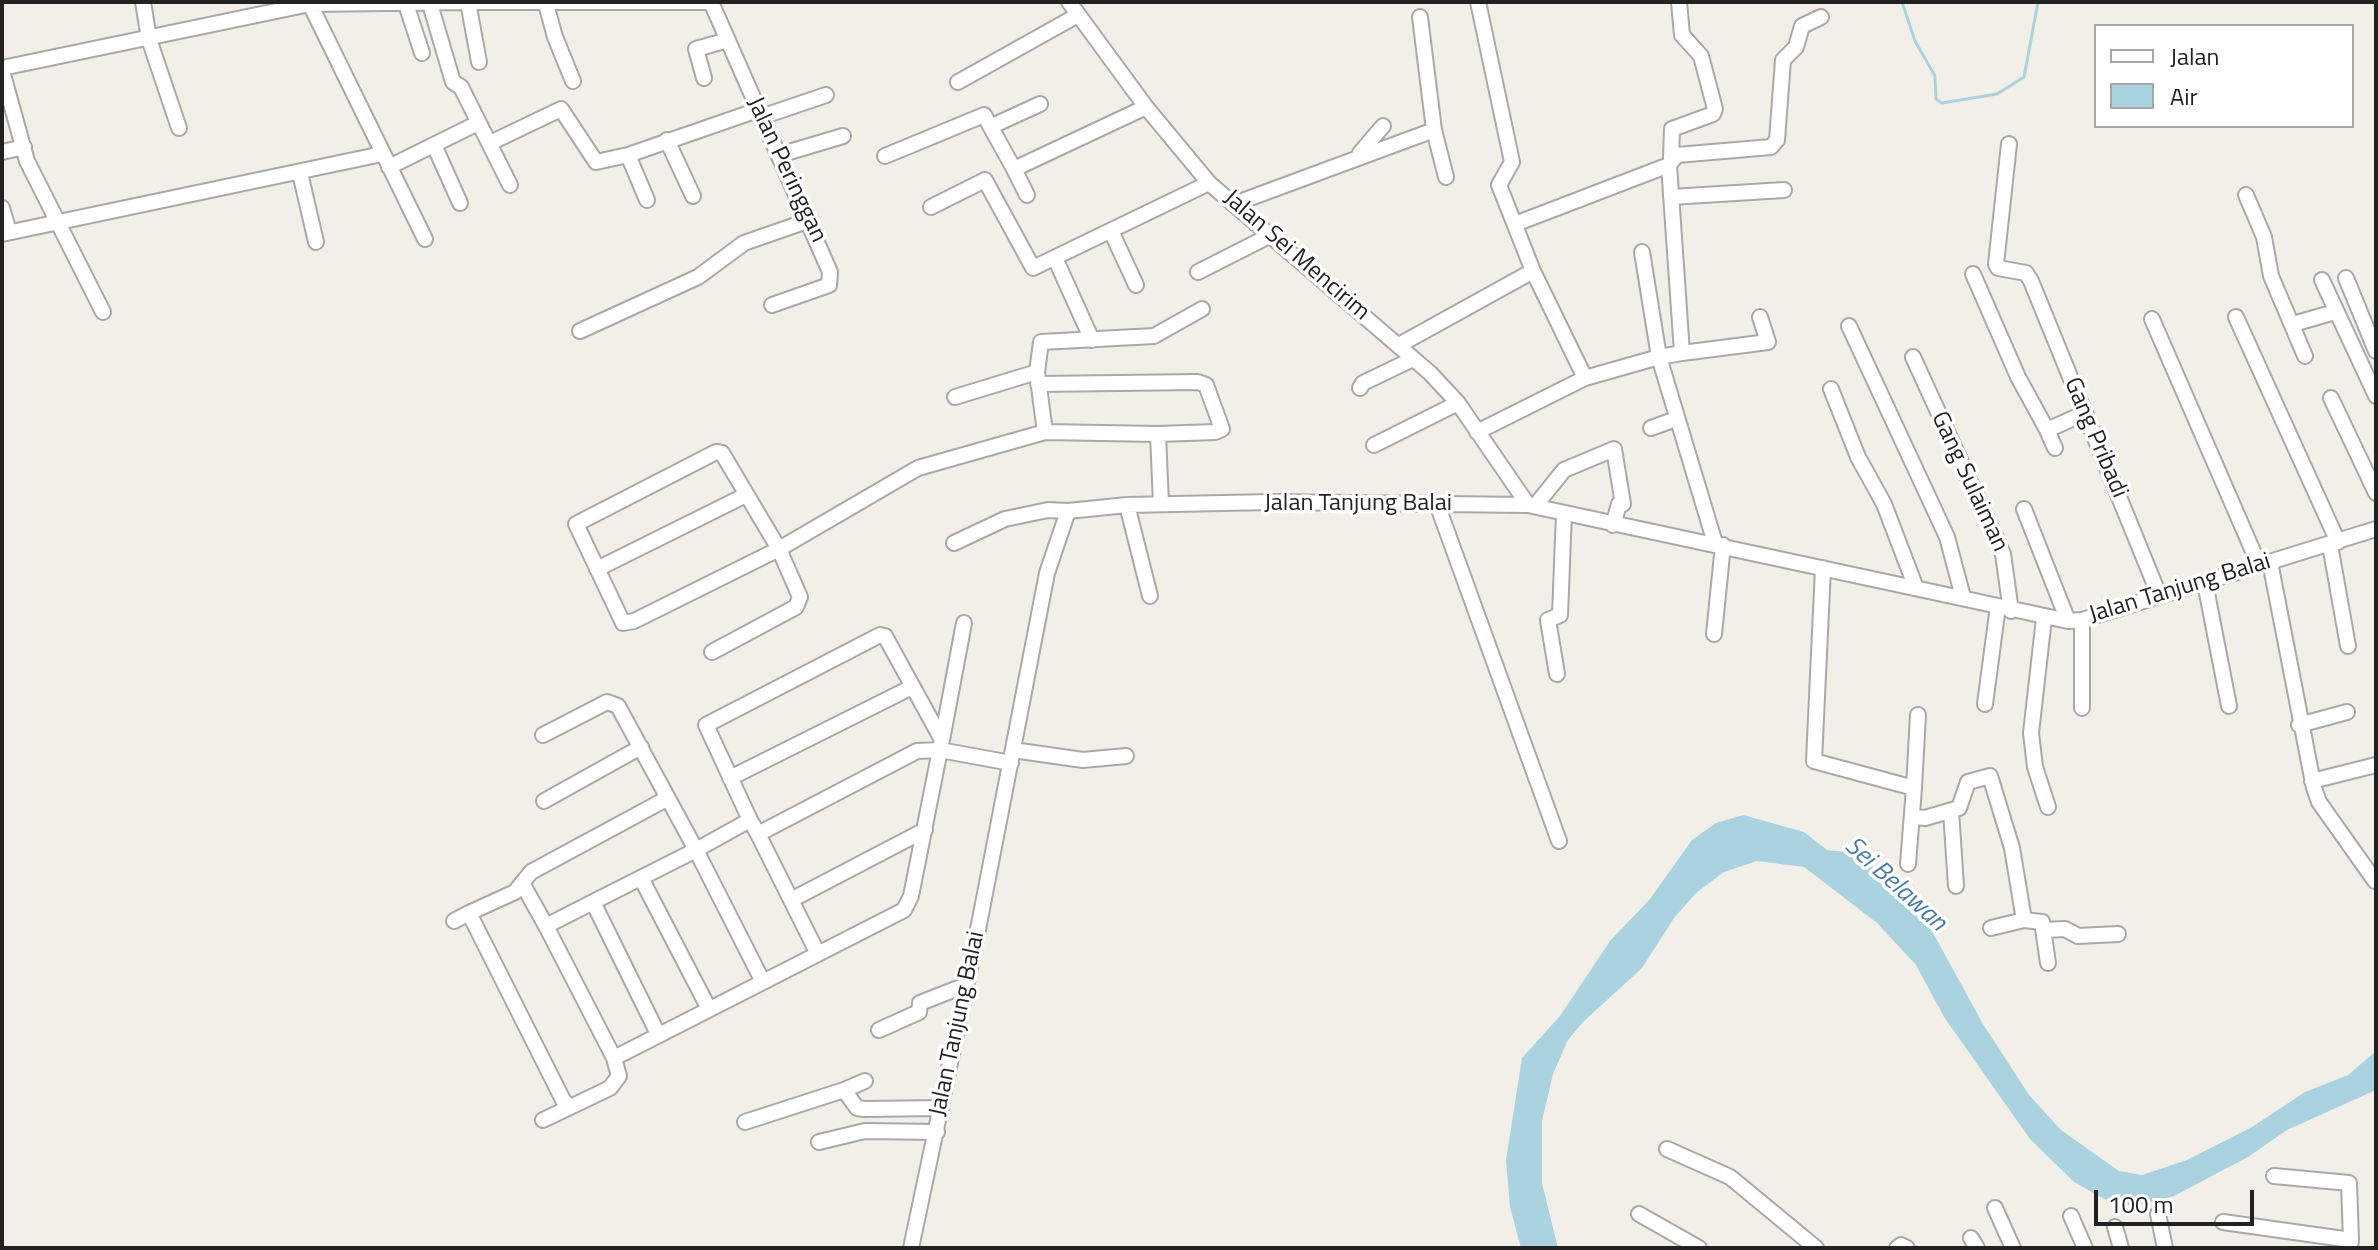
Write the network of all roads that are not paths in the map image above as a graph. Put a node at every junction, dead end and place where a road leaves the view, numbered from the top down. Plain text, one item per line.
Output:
1 (143, 2) edge
2 (465, 2) edge
3 (477, 2) edge
4 (567, 2) edge
5 (711, 2) edge
6 (1069, 2) edge
7 (1478, 2) edge
8 (1679, 2) edge
9 (310, 3) edge
10 (406, 4) junction
11 (430, 4) edge
12 (546, 4) junction
13 (1078, 15) junction
14 (1420, 17) dead end
15 (1821, 17) dead end
16 (149, 39) junction
17 (728, 40) junction
18 (422, 53) dead end
19 (479, 62) dead end
20 (2, 70) edge
21 (704, 78) dead end
22 (573, 81) dead end
23 (958, 82) dead end
24 (826, 95) dead end
25 (1040, 104) dead end
26 (1146, 107) junction
27 (760, 113) junction
28 (478, 123) junction
29 (992, 126) junction
30 (1383, 126) dead end
31 (179, 128) dead end
32 (1434, 130) junction
33 (843, 136) dead end
34 (667, 140) junction
35 (490, 143) junction
36 (2009, 144) dead end
37 (434, 145) junction
38 (24, 147) junction
39 (2, 152) edge
40 (628, 155) junction
41 (779, 155) junction
42 (885, 156) dead end
43 (1357, 156) junction
44 (386, 160) junction
45 (1670, 162) junction
46 (1014, 169) junction
47 (300, 173) junction
48 (1446, 177) dead end
49 (1209, 183) junction
50 (510, 185) dead end
51 (1784, 190) dead end
52 (1027, 195) dead end
53 (2246, 195) dead end
54 (693, 196) dead end
55 (1671, 197) junction
56 (647, 200) dead end
57 (460, 203) dead end
58 (1234, 204) junction
59 (931, 207) dead end
60 (2, 208) edge
61 (810, 220) junction
62 (56, 221) junction
63 (1515, 224) junction
64 (1111, 231) junction
65 (6, 233) edge
66 (1271, 235) junction
67 (425, 239) dead end
68 (316, 242) dead end
69 (1642, 252) dead end
70 (1055, 258) junction
71 (1533, 271) junction
72 (1198, 272) dead end
73 (1973, 274) dead end
74 (2346, 278) dead end
75 (2322, 280) dead end
76 (1136, 285) dead end
77 (772, 305) dead end
78 (1202, 309) dead end
79 (103, 312) dead end
80 (2335, 312) junction
81 (1760, 317) dead end
82 (2236, 317) dead end
83 (2152, 319) dead end
84 (2293, 324) junction
85 (1849, 326) dead end
86 (580, 331) dead end
87 (1092, 340) junction
88 (1399, 345) junction
89 (2376, 351) edge
90 (1682, 353) junction
91 (2305, 356) dead end
92 (1659, 357) junction
93 (1913, 357) dead end
94 (1413, 359) junction
95 (1038, 378) junction
96 (1585, 378) junction
97 (1360, 388) dead end
98 (1831, 389) dead end
99 (2376, 396) edge
100 (955, 397) dead end
101 (2331, 398) dead end
102 (1458, 403) junction
103 (2083, 414) junction
104 (1676, 419) junction
105 (1651, 428) dead end
106 (2047, 430) junction
107 (1045, 432) junction
108 (1477, 432) junction
109 (1158, 434) junction
110 (1374, 445) dead end
111 (2055, 448) dead end
112 (2376, 493) edge
113 (746, 495) junction
114 (1161, 504) junction
115 (1437, 504) junction
116 (1127, 505) junction
117 (1532, 505) junction
118 (2024, 509) dead end
119 (1068, 511) junction
120 (1564, 513) junction
121 (1613, 525) junction
122 (2376, 530) edge
123 (2376, 539) edge
124 (954, 543) dead end
125 (1719, 544) junction
126 (2334, 544) junction
127 (779, 549) junction
128 (2264, 563) junction
129 (1823, 568) junction
130 (597, 569) junction
131 (2205, 583) junction
132 (1916, 588) junction
133 (2159, 595) junction
134 (1150, 596) dead end
135 (1963, 597) junction
136 (2005, 609) junction
137 (2044, 618) junction
138 (2075, 621) junction
139 (964, 623) dead end
140 (1714, 634) dead end
141 (2348, 646) dead end
142 (712, 652) dead end
143 (1557, 674) dead end
144 (912, 687) junction
145 (1985, 704) dead end
146 (2229, 706) dead end
147 (2082, 708) dead end
148 (2347, 712) dead end
149 (1918, 715) dead end
150 (2299, 725) junction
151 (543, 735) dead end
152 (941, 745) junction
153 (641, 747) junction
154 (1012, 756) junction
155 (1126, 756) dead end
156 (2376, 765) edge
157 (730, 778) junction
158 (2312, 781) junction
159 (1914, 788) junction
160 (668, 798) junction
161 (544, 801) dead end
162 (2048, 807) dead end
163 (1951, 811) junction
164 (1914, 817) junction
165 (750, 820) junction
166 (925, 830) junction
167 (758, 834) junction
168 (1559, 841) dead end
169 (696, 850) junction
170 (1908, 864) dead end
171 (641, 878) junction
172 (2375, 881) edge
173 (522, 883) junction
174 (1956, 886) dead end
175 (791, 900) junction
176 (593, 902) junction
177 (469, 913) junction
178 (2024, 920) junction
179 (454, 921) dead end
180 (546, 926) junction
181 (1991, 928) dead end
182 (2043, 930) junction
183 (2118, 934) dead end
184 (818, 954) junction
185 (2048, 963) dead end
186 (763, 982) junction
187 (966, 985) junction
188 (709, 1009) junction
189 (879, 1030) dead end
190 (658, 1034) junction
191 (614, 1058) junction
192 (865, 1081) dead end
193 (844, 1090) junction
194 (569, 1106) junction
195 (941, 1108) junction
196 (543, 1120) dead end
197 (745, 1122) dead end
198 (937, 1132) junction
199 (819, 1142) dead end
200 (1667, 1149) dead end
201 (2274, 1176) dead end
202 (1995, 1208) dead end
203 (1639, 1214) dead end
204 (2158, 1214) dead end
205 (2071, 1216) dead end
206 (2223, 1222) dead end
207 (2115, 1227) dead end
208 (2351, 1244) edge
209 (911, 1248) edge
210 (1699, 1248) edge
211 (1816, 1248) edge
212 (1897, 1248) edge
213 (1907, 1248) edge
214 (2013, 1248) edge
215 (2085, 1248) edge
216 (2121, 1248) edge
217 (2165, 1248) edge

1 - 16 street
2 - 11 street
2 - 19 street
3 - 12 street
4 - 5 street
4 - 12 street
5 - 17 street, Jalan Peringgan
6 - 13 street, Jalan Sei Mencirim
7 - 63 street
8 - 45 street
9 - 10 street
9 - 16 street
9 - 44 street
10 - 11 street
10 - 18 street
11 - 28 street
12 - 22 street
13 - 23 street
13 - 26 street, Jalan Sei Mencirim
14 - 32 street
15 - 45 street
16 - 20 street
16 - 31 street
17 - 21 street
17 - 27 street, Jalan Peringgan
20 - 38 street
24 - 27 street
25 - 29 street
26 - 46 street
26 - 49 street, Jalan Sei Mencirim
27 - 34 street
27 - 41 street, Jalan Peringgan
28 - 35 street
28 - 37 street
29 - 42 street
29 - 46 street
30 - 43 street
32 - 43 street
32 - 48 street
33 - 41 street
34 - 40 street
34 - 54 street
35 - 40 street
35 - 50 street
36 - 103 street, Gang Pribadi
37 - 44 street
37 - 57 street
38 - 39 street
38 - 62 street
40 - 56 street
41 - 61 street, Jalan Peringgan
43 - 58 street
44 - 47 street
44 - 67 street
45 - 55 street
45 - 63 street
46 - 52 street
47 - 62 street
47 - 68 street
49 - 58 street, Jalan Sei Mencirim
49 - 64 street
51 - 55 street
53 - 84 street
55 - 90 street
58 - 66 street, Jalan Sei Mencirim
59 - 70 street
60 - 65 street
61 - 77 street, Jalan Peringgan
61 - 86 street
62 - 65 street
62 - 79 street
63 - 71 street
64 - 70 street
64 - 76 street
66 - 72 street
66 - 88 street, Jalan Sei Mencirim
69 - 92 street
70 - 87 street
71 - 88 street
71 - 96 street
73 - 106 street
74 - 89 street
75 - 80 street
78 - 87 street
80 - 84 street
80 - 99 street
81 - 90 street
82 - 126 street
83 - 128 street
84 - 91 street
85 - 135 street
87 - 95 street
88 - 94 street, Jalan Sei Mencirim
90 - 92 street
92 - 96 street
92 - 104 street
93 - 136 street, Gang Sulaiman
94 - 97 street
94 - 102 street, Jalan Sei Mencirim
95 - 100 street
95 - 107 street
95 - 109 street
96 - 108 street
98 - 132 street
101 - 112 street
102 - 108 street, Jalan Sei Mencirim
102 - 110 street
103 - 106 street
103 - 133 street, Gang Pribadi
104 - 105 street
104 - 125 street
106 - 111 street
107 - 109 street
107 - 127 street
108 - 117 street, Jalan Sei Mencirim
109 - 114 street
113 - 127 street
113 - 130 street
113 - 130 street
114 - 115 street, Jalan Tanjung Balai
114 - 116 street, Jalan Tanjung Balai
115 - 117 street, Jalan Tanjung Balai
115 - 168 street
116 - 119 street, Jalan Tanjung Balai
116 - 134 street
117 - 120 street, Jalan Tanjung Balai
117 - 121 street
118 - 138 street
119 - 124 street
119 - 154 street, Jalan Tanjung Balai
120 - 121 street, Jalan Tanjung Balai
120 - 143 street
121 - 125 street, Jalan Tanjung Balai
122 - 123 street
122 - 126 street, Jalan Tanjung Balai
125 - 129 street, Jalan Tanjung Balai
125 - 140 street
126 - 128 street, Jalan Tanjung Balai
126 - 141 street
127 - 130 street
127 - 142 street
128 - 131 street, Jalan Tanjung Balai
128 - 150 street
129 - 132 street, Jalan Tanjung Balai
129 - 159 street
131 - 133 street, Jalan Tanjung Balai
131 - 146 street
132 - 135 street, Jalan Tanjung Balai
133 - 138 street, Jalan Tanjung Balai
135 - 136 street, Jalan Tanjung Balai
136 - 137 street, Jalan Tanjung Balai
136 - 145 street, Gang Sulaiman
137 - 138 street, Jalan Tanjung Balai
137 - 162 street
138 - 147 street
139 - 152 street
144 - 152 street
144 - 157 street
144 - 157 street
148 - 150 street
149 - 159 street
150 - 158 street
151 - 153 street
152 - 154 street
152 - 166 street
152 - 167 street
153 - 160 street
153 - 161 street
154 - 155 street
154 - 187 street, Jalan Tanjung Balai
156 - 158 street
157 - 165 street
158 - 172 street
159 - 164 street
160 - 169 street
160 - 173 street
163 - 164 street
163 - 174 street
163 - 178 street
164 - 170 street
165 - 167 street
165 - 169 street
166 - 175 street
166 - 184 street
167 - 175 street
169 - 171 street
169 - 186 street
171 - 176 street
171 - 188 street
173 - 177 street
173 - 180 street
175 - 184 street
176 - 180 street
176 - 190 street
177 - 179 street
177 - 194 street
178 - 181 street
178 - 182 street
180 - 191 street
182 - 183 street
182 - 185 street
184 - 186 street
186 - 188 street
187 - 189 street
187 - 195 street, Jalan Tanjung Balai
188 - 190 street
190 - 191 street
191 - 194 street
192 - 193 street
193 - 195 street
193 - 197 street
194 - 196 street
195 - 198 street, Jalan Tanjung Balai
198 - 199 street
198 - 209 street, Jalan Tanjung Balai
200 - 211 street
201 - 208 street
202 - 214 street
203 - 210 street
204 - 217 street
205 - 215 street
206 - 208 street
207 - 216 street
212 - 213 street

